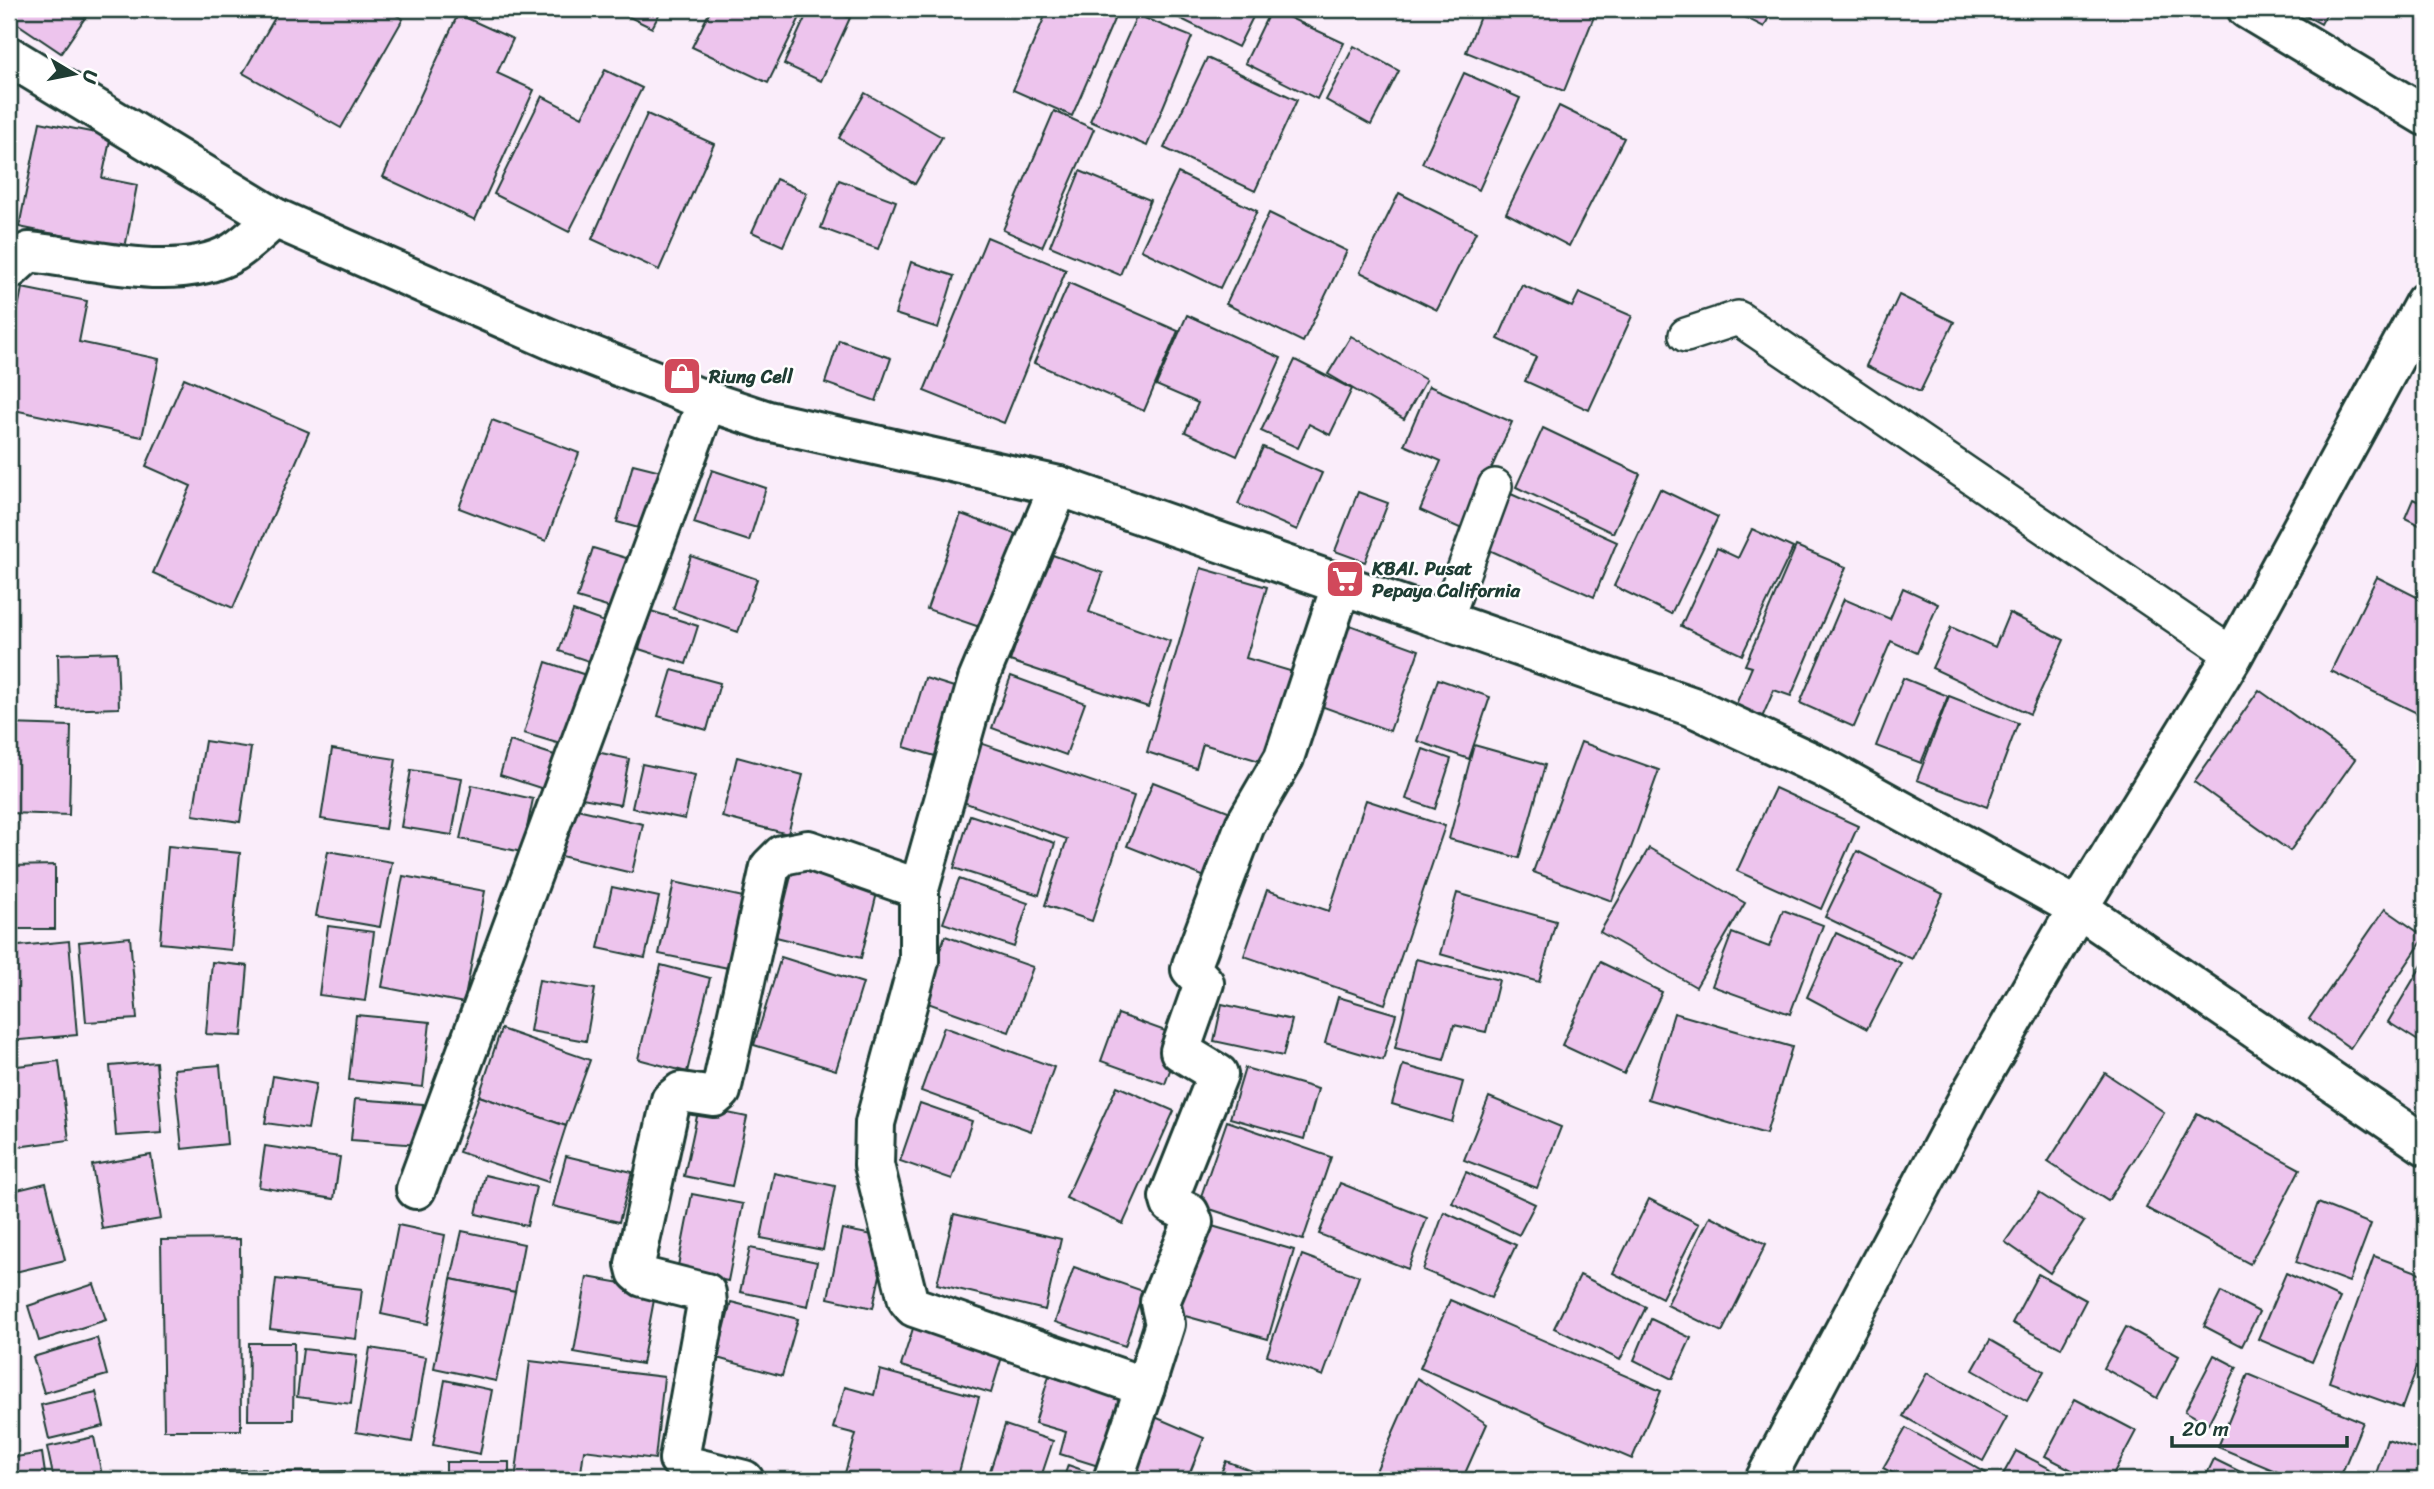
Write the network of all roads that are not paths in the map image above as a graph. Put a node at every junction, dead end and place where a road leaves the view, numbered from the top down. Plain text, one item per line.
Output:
1 (2247, 9) edge
2 (9, 56) edge
3 (2425, 116) edge
4 (275, 218) junction
5 (9, 270) edge
6 (2425, 302) edge
7 (1686, 335) dead end
8 (707, 401) junction
9 (1495, 485) dead end
10 (1059, 486) junction
11 (1341, 586) junction
12 (1445, 622) junction
13 (2233, 655) junction
14 (919, 889) junction
15 (2078, 908) junction
16 (2425, 1145) edge
17 (416, 1189) dead end
18 (1145, 1387) junction
19 (744, 1480) edge
20 (1113, 1480) edge
21 (1765, 1480) edge

1 - 3 street
2 - 4 street
4 - 5 street
4 - 8 street
6 - 13 street
7 - 13 lane
8 - 10 street
8 - 17 street
9 - 12 lane
10 - 11 street
10 - 14 street
11 - 12 street
11 - 18 street
12 - 15 street
13 - 15 street
14 - 18 street
14 - 19 street
15 - 16 street
15 - 21 street
18 - 20 street

